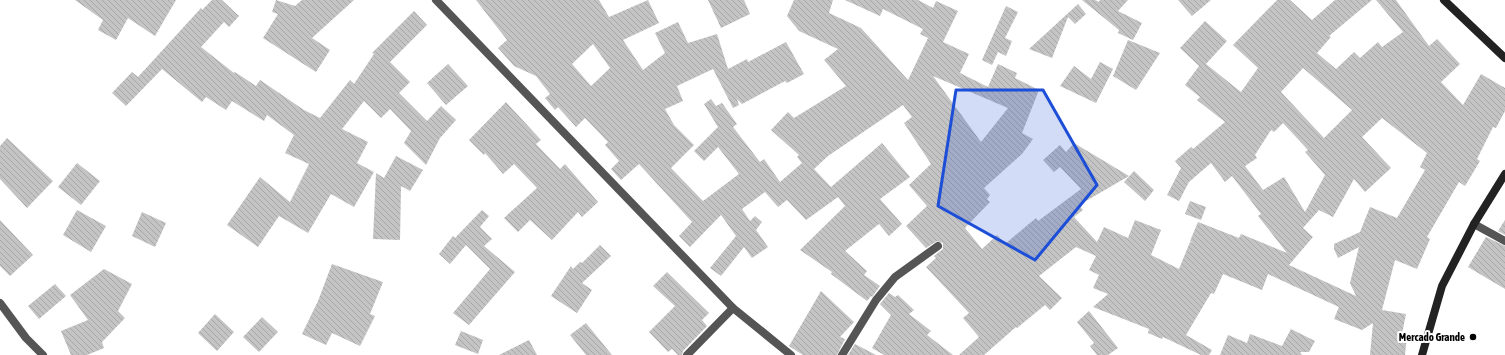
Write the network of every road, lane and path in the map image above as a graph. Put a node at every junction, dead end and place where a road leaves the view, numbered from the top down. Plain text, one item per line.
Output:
1 (436, 0) edge
2 (1444, 0) edge
3 (1505, 58) edge
4 (1505, 174) edge
5 (1474, 224) junction
6 (1505, 241) edge
7 (938, 246) dead end
8 (0, 303) edge
9 (733, 308) junction
10 (43, 355) edge
11 (687, 355) edge
12 (791, 355) edge
13 (842, 355) edge
14 (1422, 355) edge

1 - 9 street
2 - 3 main road
4 - 5 main road
5 - 6 street
5 - 14 main road
7 - 13 street
8 - 10 street
9 - 11 street
9 - 12 street

